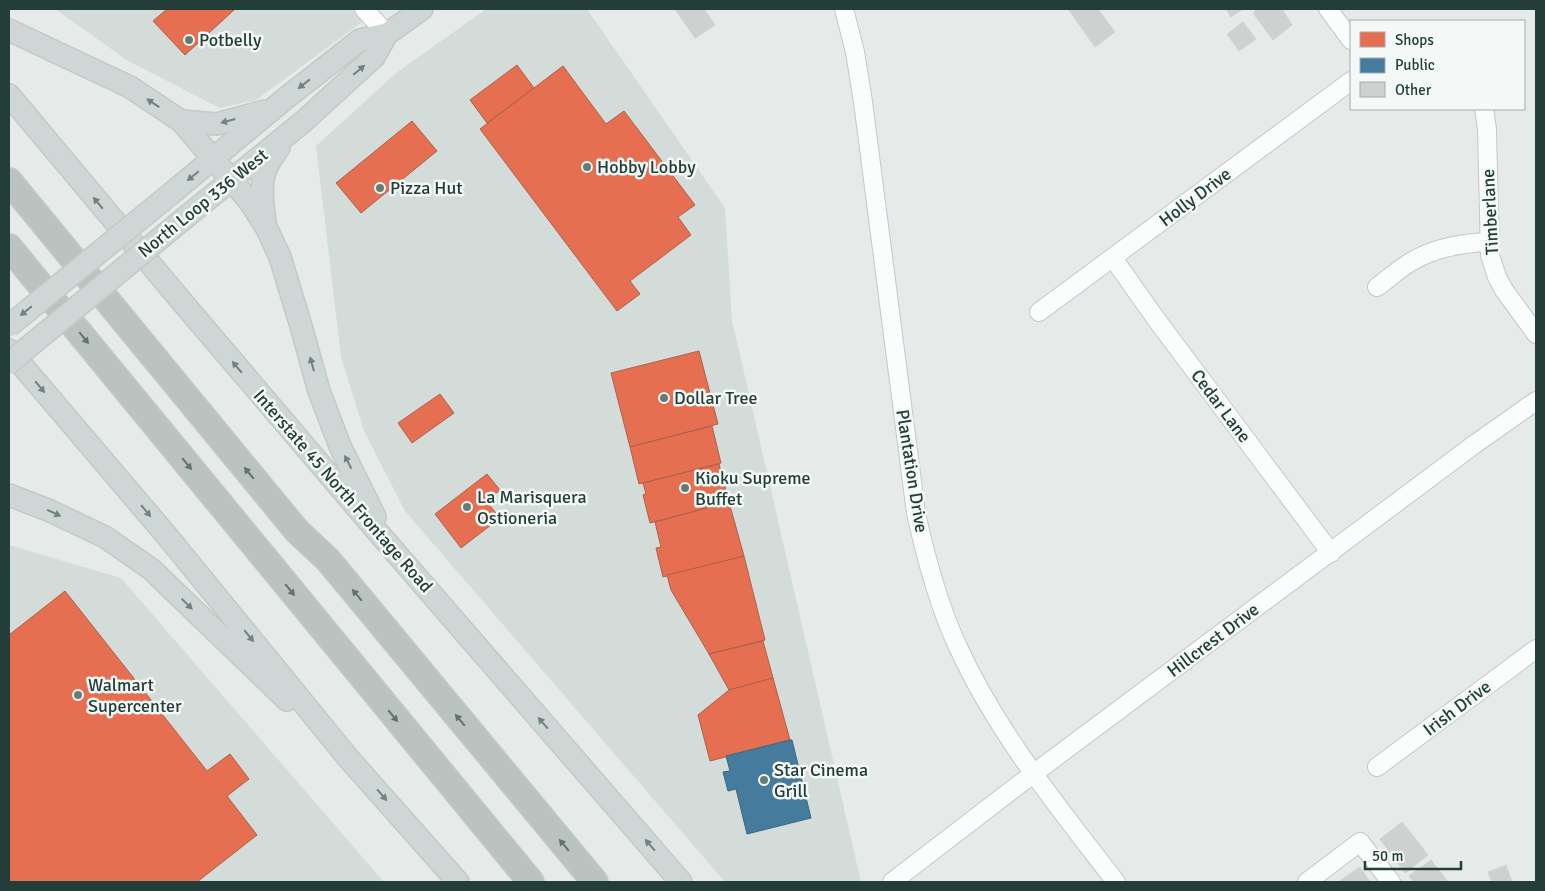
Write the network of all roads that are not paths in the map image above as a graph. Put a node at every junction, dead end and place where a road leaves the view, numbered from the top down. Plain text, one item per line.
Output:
1 (364, 9) edge
2 (422, 9) edge
3 (844, 9) edge
4 (1328, 9) edge
5 (9, 30) edge
6 (387, 34) junction
7 (1350, 39) edge
8 (1350, 82) edge
9 (9, 96) edge
10 (274, 108) junction
11 (1484, 110) edge
12 (181, 121) junction
13 (287, 134) junction
14 (213, 159) junction
15 (231, 180) junction
16 (9, 181) edge
17 (266, 227) junction
18 (1489, 242) junction
19 (9, 247) edge
20 (1113, 258) junction
21 (1378, 288) dead end
22 (1038, 312) dead end
23 (9, 326) edge
24 (1536, 334) edge
25 (9, 350) edge
26 (9, 363) edge
27 (1536, 401) edge
28 (9, 495) edge
29 (382, 537) junction
30 (1331, 553) junction
31 (1536, 649) edge
32 (349, 758) junction
33 (1377, 767) dead end
34 (1033, 774) junction
35 (458, 882) edge
36 (531, 882) edge
37 (595, 882) edge
38 (682, 882) edge
39 (892, 882) edge
40 (1116, 882) edge
41 (1306, 882) edge
42 (1391, 882) edge

1 - 6 street
2 - 6 main road, North Loop 336 West
3 - 34 street, Plantation Drive
4 - 7 street
12 -> 5 main road
6 -> 10 main road, North Loop 336 West
13 -> 6 main road, North Loop 336 West
8 - 20 street, Holly Drive
29 -> 9 main road, Interstate 45 North Frontage Road
10 -> 12 main road
10 - 14 main road, North Loop 336 West
11 - 18 street, Timberlane
12 - 14 main road
13 - 15 main road, North Loop 336 West
13 - 17 main road
14 - 15 main road
14 -> 23 main road, North Loop 336 West, bridge
15 - 17 main road
15 - 26 main road, North Loop 336 West, bridge
37 -> 16 highway
29 -> 17 main road
18 - 21 street
18 - 24 street, Timberlane
19 -> 36 highway
20 - 22 street, Holly Drive
20 - 30 street, Cedar Lane
25 -> 32 main road
27 - 30 street, Hillcrest Drive
28 -> 32 main road
38 -> 29 main road, Interstate 45 North Frontage Road
30 - 34 street, Hillcrest Drive
31 - 33 street, Irish Drive
32 -> 35 main road
34 - 39 street, Hillcrest Drive
34 - 40 street, Plantation Drive
41 - 42 street

